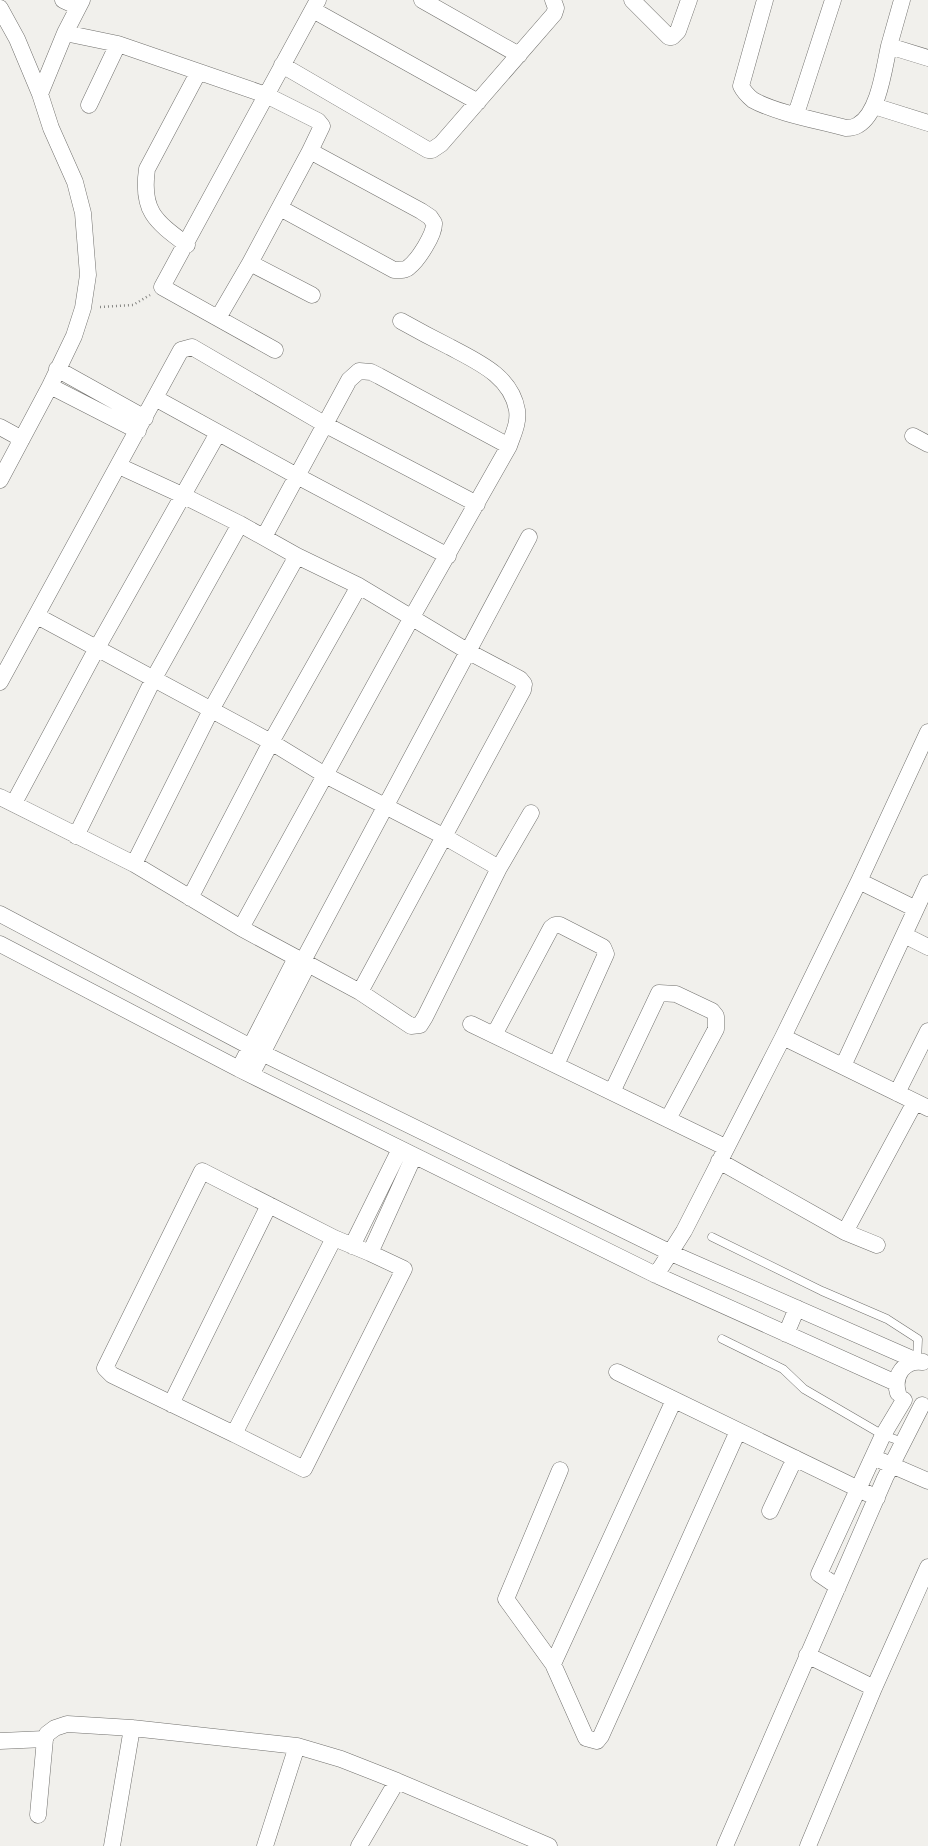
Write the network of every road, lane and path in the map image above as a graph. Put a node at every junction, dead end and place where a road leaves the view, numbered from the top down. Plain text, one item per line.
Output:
1 (422, 0) edge
2 (553, 0) edge
3 (632, 0) edge
4 (689, 0) edge
5 (765, 0) edge
6 (833, 0) edge
7 (902, 0) edge
8 (74, 2) edge
9 (315, 5) edge
10 (0, 8) edge
11 (65, 33) junction
12 (118, 44) junction
13 (889, 46) junction
14 (519, 55) junction
15 (928, 58) edge
16 (282, 65) junction
17 (198, 73) junction
18 (40, 94) junction
19 (266, 95) junction
20 (478, 102) junction
21 (89, 105) dead end
22 (874, 106) junction
23 (796, 114) junction
24 (928, 123) edge
25 (310, 151) junction
26 (280, 208) junction
27 (186, 245) junction
28 (250, 263) junction
29 (162, 287) junction
30 (312, 295) dead end
31 (83, 308) junction
32 (218, 318) junction
33 (401, 321) dead end
34 (276, 350) dead end
35 (57, 370) junction
36 (50, 386) junction
37 (155, 398) junction
38 (141, 425) junction
39 (326, 425) junction
40 (0, 427) edge
41 (218, 433) junction
42 (912, 436) dead end
43 (22, 439) junction
44 (928, 444) edge
45 (509, 446) junction
46 (119, 466) junction
47 (297, 476) junction
48 (0, 480) edge
49 (182, 495) junction
50 (477, 504) junction
51 (240, 524) junction
52 (264, 537) junction
53 (529, 537) dead end
54 (297, 556) junction
55 (448, 556) junction
56 (359, 586) junction
57 (37, 616) junction
58 (412, 617) junction
59 (97, 648) junction
60 (469, 652) junction
61 (154, 678) junction
62 (0, 682) edge
63 (211, 710) junction
64 (928, 732) edge
65 (271, 742) junction
66 (325, 775) junction
67 (7, 800) edge
68 (386, 808) junction
69 (532, 813) dead end
70 (76, 836) junction
71 (445, 837) junction
72 (134, 864) junction
73 (499, 868) junction
74 (859, 881) junction
75 (928, 883) edge
76 (190, 898) junction
77 (916, 909) junction
78 (0, 914) edge
79 (241, 928) junction
80 (904, 935) junction
81 (0, 944) edge
82 (928, 947) edge
83 (302, 961) junction
84 (360, 992) junction
85 (471, 1024) dead end
86 (928, 1031) edge
87 (494, 1035) junction
88 (783, 1037) junction
89 (256, 1050) junction
90 (556, 1065) junction
91 (843, 1066) junction
92 (245, 1072) junction
93 (612, 1092) junction
94 (897, 1093) junction
95 (922, 1105) edge
96 (668, 1119) junction
97 (725, 1147) junction
98 (407, 1152) junction
99 (719, 1161) junction
100 (268, 1204) junction
101 (845, 1232) junction
102 (712, 1237) dead end
103 (334, 1238) junction
104 (877, 1245) dead end
105 (352, 1246) junction
106 (370, 1253) junction
107 (671, 1253) junction
108 (656, 1275) junction
109 (797, 1308) junction
110 (786, 1334) junction
111 (722, 1339) dead end
112 (923, 1363) edge
113 (617, 1372) dead end
114 (896, 1383) junction
115 (674, 1400) junction
116 (904, 1400) junction
117 (925, 1403) edge
118 (171, 1404) junction
119 (738, 1431) junction
120 (234, 1434) junction
121 (883, 1435) junction
122 (903, 1442) junction
123 (874, 1457) junction
124 (795, 1458) junction
125 (891, 1465) junction
126 (560, 1470) dead end
127 (928, 1481) edge
128 (859, 1489) junction
129 (876, 1498) junction
130 (770, 1511) dead end
131 (928, 1567) edge
132 (838, 1587) junction
133 (807, 1654) junction
134 (553, 1664) junction
135 (874, 1688) junction
136 (132, 1728) junction
137 (45, 1739) junction
138 (0, 1741) edge
139 (297, 1746) junction
140 (397, 1781) junction
141 (38, 1815) dead end
142 (112, 1846) edge
143 (265, 1846) edge
144 (359, 1846) edge
145 (549, 1846) edge
146 (724, 1846) edge
147 (808, 1846) edge

1 - 14 street
2 - 14 street
3 - 4 street
5 - 23 street
6 - 23 street
7 - 13 street
8 - 11 street
9 - 16 street
9 - 20 street
10 - 18 street
11 - 12 street
11 - 18 street
12 - 17 street
12 - 21 street
13 - 15 street
13 - 22 street
14 - 20 street
16 - 19 street
16 - 20 street
17 - 19 street
17 - 27 street
18 - 31 street
19 - 25 street
19 - 27 street
22 - 23 street
22 - 24 street
25 - 26 street
25 - 26 street
26 - 28 street
27 - 29 street
28 - 30 street
28 - 32 street
29 - 31 path
29 - 32 street
31 - 35 street
32 - 34 street
33 - 45 street
35 - 36 street
35 - 38 street
36 - 38 street
36 - 43 street
37 - 38 street
37 - 39 street
37 - 41 street
38 - 46 street
39 - 45 street
39 - 47 street
39 - 50 street
40 - 43 street
41 - 47 street
41 - 49 street
42 - 44 street
43 - 48 street
45 - 50 street
46 - 49 street
46 - 57 street
47 - 52 street
47 - 55 street
49 - 51 street
49 - 59 street
50 - 55 street
51 - 52 street
51 - 61 street
52 - 54 street
53 - 60 street
54 - 56 street
54 - 63 street
55 - 58 street
56 - 58 street
56 - 65 street
57 - 59 street
57 - 62 street
58 - 60 street
58 - 66 street
59 - 61 street
59 - 67 street
60 - 68 street
60 - 71 street
61 - 63 street
61 - 70 street
63 - 65 street
63 - 72 street
64 - 74 street
65 - 66 street
65 - 76 street
66 - 68 street
66 - 79 street
67 - 70 street
68 - 71 street
68 - 83 street
69 - 73 street
70 - 72 street
71 - 73 street
71 - 84 street
72 - 76 street
73 - 84 street
74 - 77 street
74 - 88 street
75 - 77 street
76 - 79 street
77 - 80 street
78 - 89 street
79 - 83 street
80 - 82 street
80 - 91 street
81 - 92 street
83 - 84 street
83 - 89 street
85 - 87 street
86 - 94 street
87 - 90 street
87 - 90 street
88 - 91 street
88 - 97 street
89 - 92 street
89 - 107 street
90 - 93 street
91 - 94 street
92 - 98 street
93 - 96 street
93 - 96 street
94 - 95 street
95 - 101 street
96 - 97 street
97 - 99 street
98 - 105 street
98 - 106 street
98 - 108 street
99 - 101 street
99 - 107 street
100 - 103 street
100 - 118 street
100 - 118 street
101 - 104 street
102 - 112 lane
103 - 105 street
103 - 120 street
105 - 106 street
106 - 120 street
107 - 108 street
107 - 109 street
108 - 110 street
109 - 110 street
109 - 112 street
110 - 114 street
111 - 121 lane
112 - 114 street
113 - 115 street
114 - 116 street
115 - 119 street
115 - 134 street
116 - 117 street
116 - 121 street
117 - 122 street
118 - 120 street
119 - 124 street
119 - 134 street
121 - 122 lane
121 - 123 street
122 - 125 street
123 - 125 street
123 - 128 street
124 - 128 street
124 - 130 street
125 - 127 street
125 - 129 street
126 - 134 street
128 - 129 street
128 - 132 street
129 - 132 street
131 - 135 street
132 - 133 street
133 - 135 street
133 - 146 street
135 - 147 street
136 - 137 street
136 - 139 street
136 - 142 street
137 - 138 street
137 - 141 street
139 - 140 street
139 - 143 street
140 - 144 street
140 - 145 street

